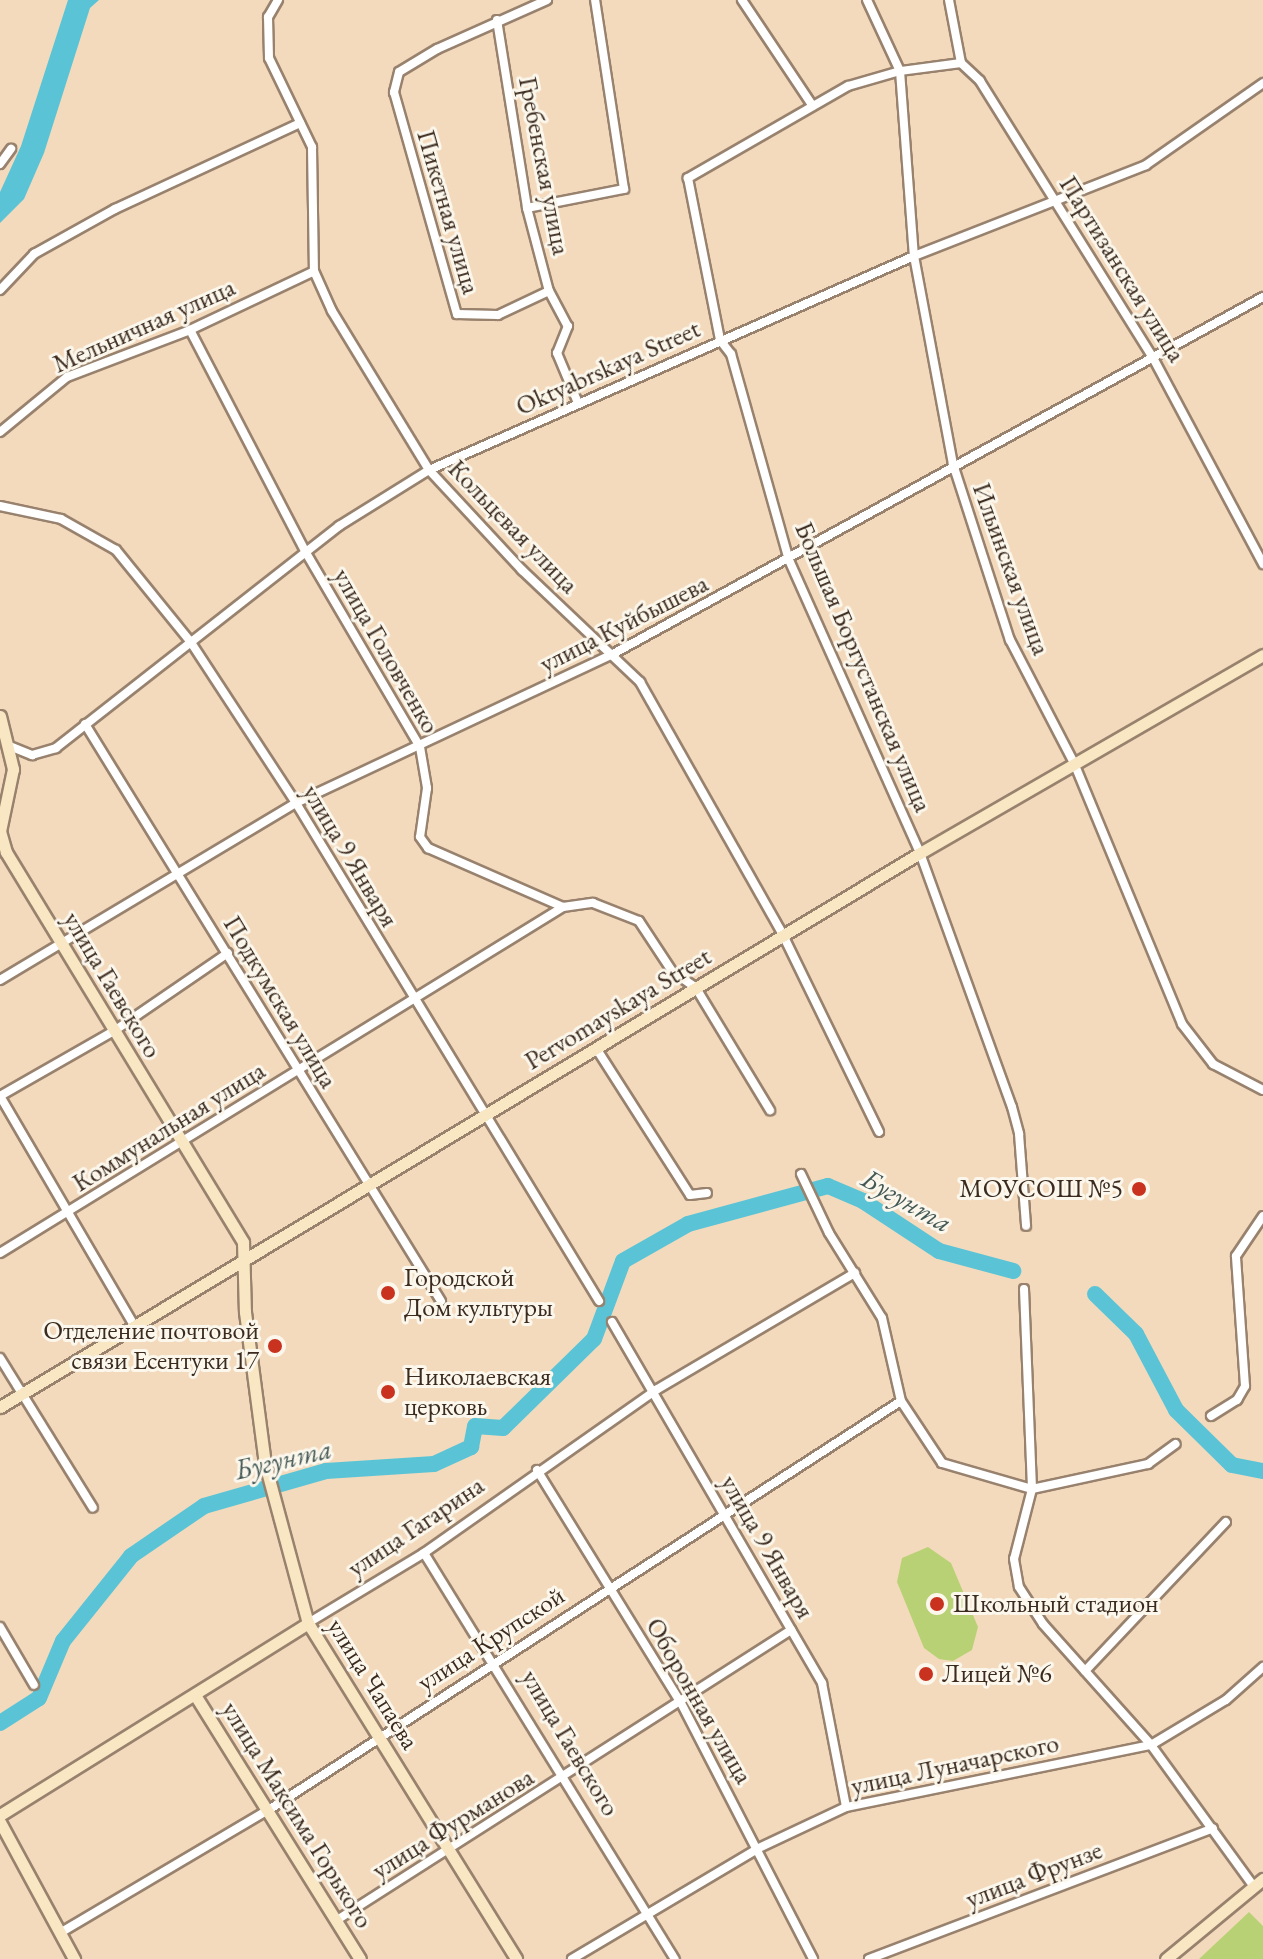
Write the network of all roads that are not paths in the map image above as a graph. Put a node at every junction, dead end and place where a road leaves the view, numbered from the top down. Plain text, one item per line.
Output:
1 (278, 0) edge
2 (547, 0) edge
3 (595, 0) edge
4 (742, 0) edge
5 (867, 0) edge
6 (949, 0) edge
7 (497, 20) junction
8 (961, 63) junction
9 (900, 71) junction
10 (1263, 83) edge
11 (812, 105) junction
12 (300, 123) junction
13 (11, 149) dead end
14 (0, 164) edge
15 (1054, 198) junction
16 (527, 208) junction
17 (914, 256) junction
18 (314, 271) junction
19 (0, 290) edge
20 (549, 291) junction
21 (1263, 297) edge
22 (190, 330) junction
23 (720, 340) junction
24 (1152, 356) junction
25 (578, 403) junction
26 (0, 432) edge
27 (953, 464) junction
28 (429, 470) junction
29 (0, 506) edge
30 (305, 551) junction
31 (789, 560) junction
32 (1263, 564) edge
33 (190, 641) junction
34 (613, 654) junction
35 (1263, 655) edge
36 (0, 716) edge
37 (85, 724) junction
38 (12, 747) junction
39 (420, 747) junction
40 (1074, 763) junction
41 (296, 803) junction
42 (0, 831) edge
43 (920, 853) junction
44 (178, 872) junction
45 (563, 907) junction
46 (783, 935) junction
47 (61, 942) junction
48 (228, 953) junction
49 (0, 980) edge
50 (696, 988) junction
51 (413, 1001) junction
52 (114, 1031) junction
53 (596, 1048) junction
54 (298, 1071) junction
55 (1263, 1090) edge
56 (0, 1096) edge
57 (770, 1110) dead end
58 (482, 1117) junction
59 (879, 1132) dead end
60 (183, 1142) junction
61 (801, 1174) dead end
62 (368, 1188) junction
63 (707, 1193) dead end
64 (67, 1213) junction
65 (1263, 1216) edge
66 (1026, 1226) dead end
67 (0, 1253) edge
68 (244, 1263) junction
69 (855, 1273) junction
70 (1024, 1289) dead end
71 (441, 1301) dead end
72 (599, 1301) dead end
73 (612, 1322) dead end
74 (135, 1327) junction
75 (0, 1358) edge
76 (656, 1390) junction
77 (21, 1394) junction
78 (901, 1401) junction
79 (0, 1407) edge
80 (1211, 1416) dead end
81 (1176, 1444) dead end
82 (537, 1470) junction
83 (1032, 1489) junction
84 (93, 1508) dead end
85 (723, 1514) junction
86 (1226, 1522) dead end
87 (424, 1553) junction
88 (609, 1586) junction
89 (308, 1623) junction
90 (0, 1627) edge
91 (791, 1630) junction
92 (494, 1661) junction
93 (1263, 1667) edge
94 (1085, 1671) junction
95 (34, 1685) dead end
96 (195, 1695) junction
97 (681, 1703) junction
98 (378, 1735) junction
99 (1151, 1745) junction
100 (565, 1777) junction
101 (846, 1807) junction
102 (270, 1809) junction
103 (0, 1815) edge
104 (0, 1822) edge
105 (1213, 1828) junction
106 (759, 1848) junction
107 (451, 1850) junction
108 (1260, 1887) edge
109 (649, 1913) junction
110 (337, 1920) junction
111 (60, 1933) junction
112 (74, 1959) edge
113 (360, 1959) edge
114 (516, 1959) edge
115 (572, 1959) edge
116 (675, 1959) edge
117 (813, 1959) edge
118 (869, 1959) edge
119 (1166, 1959) edge

1 - 12 street, Кольцевая улица
2 - 7 street
3 - 16 street
4 - 11 street
5 - 9 street, Ильинская улица
6 - 8 street
7 - 16 street, Гребенская улица
7 - 20 street, Пикетная улица
8 - 9 street, Большая Боргустанская улица
8 - 15 street, Партизанская улица
9 - 11 street, Большая Боргустанская улица
9 - 17 street, Ильинская улица
10 - 15 street, Oktyabrskaya Street
11 - 23 street, Большая Боргустанская улица
12 - 18 street, Кольцевая улица
12 - 19 street
13 - 14 street
15 - 17 street, Oktyabrskaya Street
15 - 24 street, Партизанская улица
16 - 20 street, Гребенская улица
17 - 23 street, Oktyabrskaya Street
17 - 27 street, Ильинская улица
18 - 22 street, Мельничная улица
18 - 28 street, Кольцевая улица
20 - 25 street, Гребенская улица
21 - 24 street, улица Куйбышева
22 - 26 street, Мельничная улица
22 - 30 street, улица Головченко
23 - 25 street, Oktyabrskaya Street
23 - 31 street, Большая Боргустанская улица
24 - 27 street, улица Куйбышева
24 - 32 street, Партизанская улица
25 - 28 street, Oktyabrskaya Street
27 - 31 street, улица Куйбышева
27 - 40 street, Ильинская улица
28 - 30 street, Oktyabrskaya Street
28 - 34 street, Кольцевая улица
29 - 33 street, улица 9 Января
30 - 33 street, Oktyabrskaya Street
30 - 39 street, улица Головченко
31 - 34 street, улица Куйбышева
31 - 43 street, Большая Боргустанская улица
33 - 37 street, Oktyabrskaya Street
33 - 41 street, улица 9 Января
34 - 39 street, улица Куйбышева
34 - 46 street, Кольцевая улица
35 - 40 main road, Pervomayskaya Street
36 - 38 main road, улица Гаевского
37 - 38 street, Oktyabrskaya Street
37 - 44 street, Подкумская улица
38 - 42 main road, улица Гаевского
39 - 41 street, улица Куйбышева
39 - 45 street, улица Головченко
40 - 43 main road, Pervomayskaya Street
40 - 55 street, Ильинская улица
41 - 44 street, улица Куйбышева
41 - 51 street, улица 9 Января
42 - 47 main road, улица Гаевского
43 - 46 main road, Pervomayskaya Street
43 - 66 street, Большая Боргустанская улица
44 - 47 street, улица Куйбышева
44 - 48 street, Подкумская улица
45 - 50 street, улица Головченко
45 - 51 street, Коммунальная улица
46 - 50 main road, Pervomayskaya Street
46 - 59 street, Кольцевая улица
47 - 49 street, улица Куйбышева
47 - 52 main road, улица Гаевского
48 - 52 street
48 - 54 street, Подкумская улица
50 - 53 main road, Pervomayskaya Street
50 - 57 street, улица Головченко
51 - 54 street, Коммунальная улица
51 - 58 street, улица 9 Января
52 - 56 street
52 - 60 main road, улица Гаевского
53 - 58 main road, Pervomayskaya Street
53 - 63 street
54 - 60 street, Коммунальная улица
54 - 62 street, Подкумская улица
56 - 64 street
58 - 62 main road, Pervomayskaya Street
58 - 72 street, улица 9 Января
60 - 64 street, Коммунальная улица
60 - 68 main road, улица Гаевского
61 - 69 street
62 - 68 main road, Pervomayskaya Street
62 - 71 street, Подкумская улица
64 - 67 street, Коммунальная улица
64 - 74 street
65 - 80 street
68 - 74 main road, Pervomayskaya Street
68 - 89 main road, улица Чапаева
69 - 76 street, улица Гагарина
69 - 78 street
70 - 83 street
73 - 76 street, улица 9 Января
74 - 77 main road, Pervomayskaya Street
75 - 77 street
76 - 82 street, улица Гагарина
76 - 85 street, улица 9 Января
77 - 79 main road, Pervomayskaya Street
77 - 84 street
78 - 83 street
78 - 85 street, улица Крупской
81 - 83 street
82 - 87 street, улица Гагарина
82 - 88 street, Оборонная улица
83 - 94 street
85 - 88 street, улица Крупской
85 - 91 street, улица 9 Января
86 - 94 street
87 - 89 street, улица Гагарина
87 - 92 street, улица Гаевского
88 - 92 street, улица Крупской
88 - 97 street, Оборонная улица
89 - 96 main road, улица Гагарина
89 - 98 main road, улица Чапаева
90 - 95 street
91 - 97 street, улица Фурманова
91 - 101 street, улица 9 Января
92 - 98 street, улица Крупской
92 - 100 street, улица Гаевского
93 - 99 street, улица Луначарского
94 - 99 street
96 - 102 main road, улица Максима Горького
96 - 103 main road, улица Гагарина
97 - 100 street, улица Фурманова
97 - 106 street, Оборонная улица
98 - 102 street, улица Крупской
98 - 107 main road, улица Чапаева
99 - 101 street, улица Луначарского
99 - 105 street
100 - 107 street, улица Фурманова
100 - 109 street, улица Гаевского
101 - 106 street, улица Луначарского
102 - 110 main road, улица Максима Горького
102 - 111 street, улица Крупской
104 - 111 main road
105 - 108 street
105 - 118 street, улица Фрунзе
106 - 109 street, улица Луначарского
106 - 117 street, Оборонная улица
107 - 110 street, улица Фурманова
107 - 114 main road, улица Чапаева
108 - 119 main road
109 - 115 street, улица Луначарского
109 - 116 street, улица Гаевского
110 - 113 main road, улица Максима Горького
111 - 112 main road

